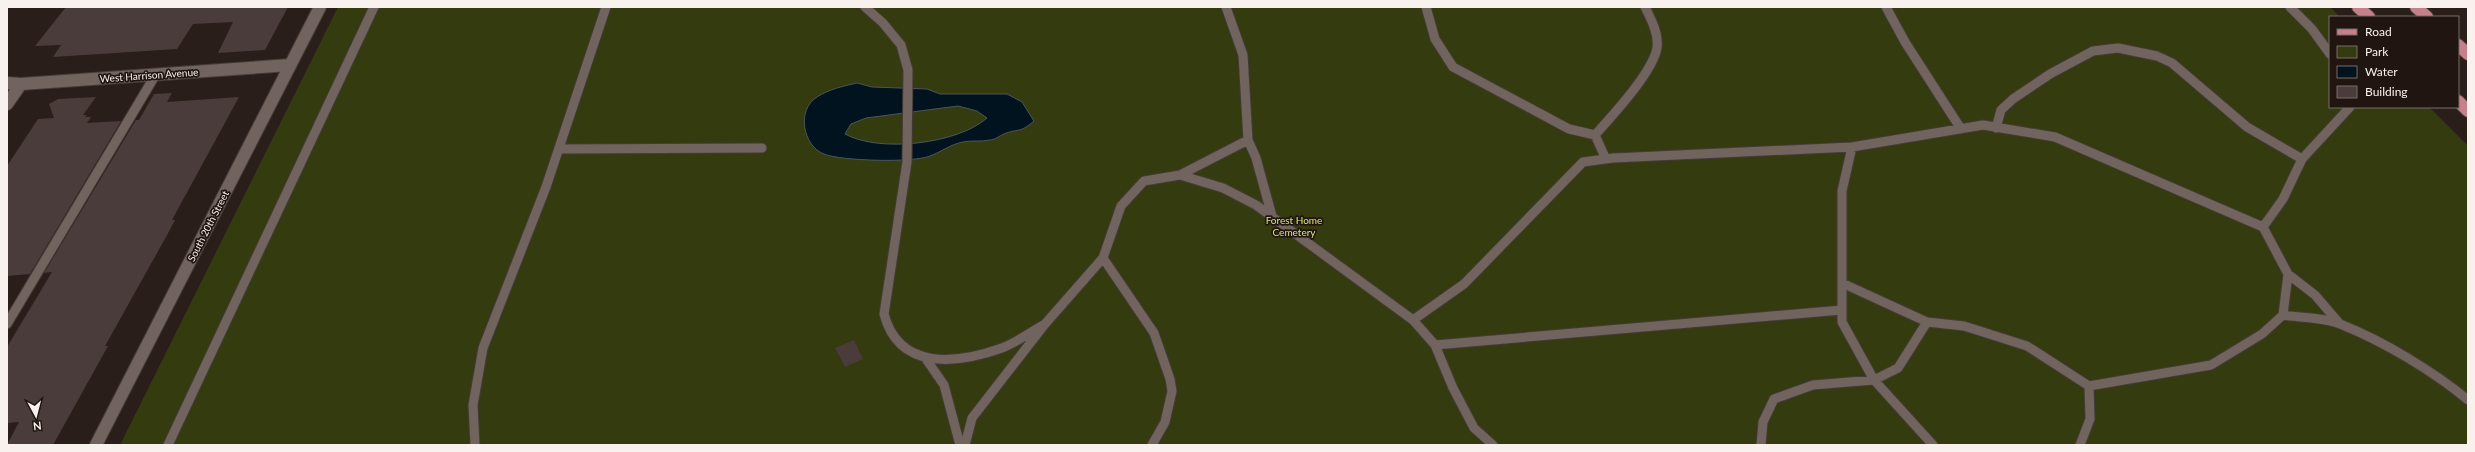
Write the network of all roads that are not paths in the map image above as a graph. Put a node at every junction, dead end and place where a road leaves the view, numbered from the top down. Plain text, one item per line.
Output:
1 (320, 7) edge
2 (374, 7) edge
3 (606, 7) edge
4 (865, 7) edge
5 (1226, 7) edge
6 (1426, 7) edge
7 (1645, 7) edge
8 (1886, 7) edge
9 (2290, 7) edge
10 (2358, 7) edge
11 (2416, 7) edge
12 (2368, 16) edge
13 (2426, 16) edge
14 (2459, 46) edge
15 (2329, 53) edge
16 (2468, 54) edge
17 (290, 65) junction
18 (156, 74) junction
19 (7, 83) edge
20 (21, 84) junction
21 (2459, 103) edge
22 (7, 104) edge
23 (2349, 108) edge
24 (2468, 111) edge
25 (1996, 128) junction
26 (1961, 129) junction
27 (1594, 135) junction
28 (1248, 140) junction
29 (1852, 147) junction
30 (762, 148) dead end
31 (559, 149) junction
32 (1605, 157) junction
33 (2302, 159) junction
34 (1180, 176) junction
35 (1272, 216) junction
36 (2263, 227) junction
37 (1103, 258) junction
38 (2288, 274) junction
39 (1842, 283) junction
40 (1842, 310) junction
41 (2283, 315) junction
42 (1413, 320) junction
43 (1927, 322) junction
44 (2340, 323) junction
45 (7, 324) edge
46 (1045, 324) junction
47 (1436, 345) junction
48 (926, 359) junction
49 (1874, 380) junction
50 (2089, 386) junction
51 (2468, 400) edge
52 (96, 445) edge
53 (168, 445) edge
54 (475, 445) edge
55 (960, 445) edge
56 (965, 445) edge
57 (1152, 445) edge
58 (1493, 445) edge
59 (1761, 445) edge
60 (1933, 445) edge
61 (2080, 445) edge

1 - 17 street, South 20th Street
2 - 53 lane
3 - 31 lane
4 - 48 lane
5 - 28 lane
6 - 27 lane
7 - 27 lane
8 - 26 lane
9 - 15 lane
10 - 12 main road
11 - 13 main road
14 - 16 main road
17 - 18 street, West Harrison Avenue
17 - 52 street, South 20th Street
18 - 20 street, West Harrison Avenue
18 - 45 lane
19 - 20 street, West Harrison Avenue
20 - 22 street
21 - 24 main road
23 - 33 lane
25 - 26 lane
25 - 33 lane
25 - 36 lane
26 - 29 lane
27 - 32 lane
28 - 34 lane
28 - 35 lane
29 - 32 lane
29 - 39 lane
30 - 31 lane
31 - 54 lane
32 - 42 lane
33 - 36 lane
34 - 35 lane
34 - 37 lane
35 - 42 lane
36 - 38 lane
37 - 46 lane
37 - 57 lane
38 - 41 lane
38 - 44 lane
39 - 40 lane
39 - 43 lane
40 - 47 lane
40 - 49 lane
41 - 44 lane
41 - 50 lane
42 - 47 lane
43 - 49 lane
43 - 50 lane
44 - 51 lane
46 - 48 lane
46 - 56 lane
47 - 58 lane
48 - 55 lane
49 - 59 lane
49 - 60 lane
50 - 61 lane

